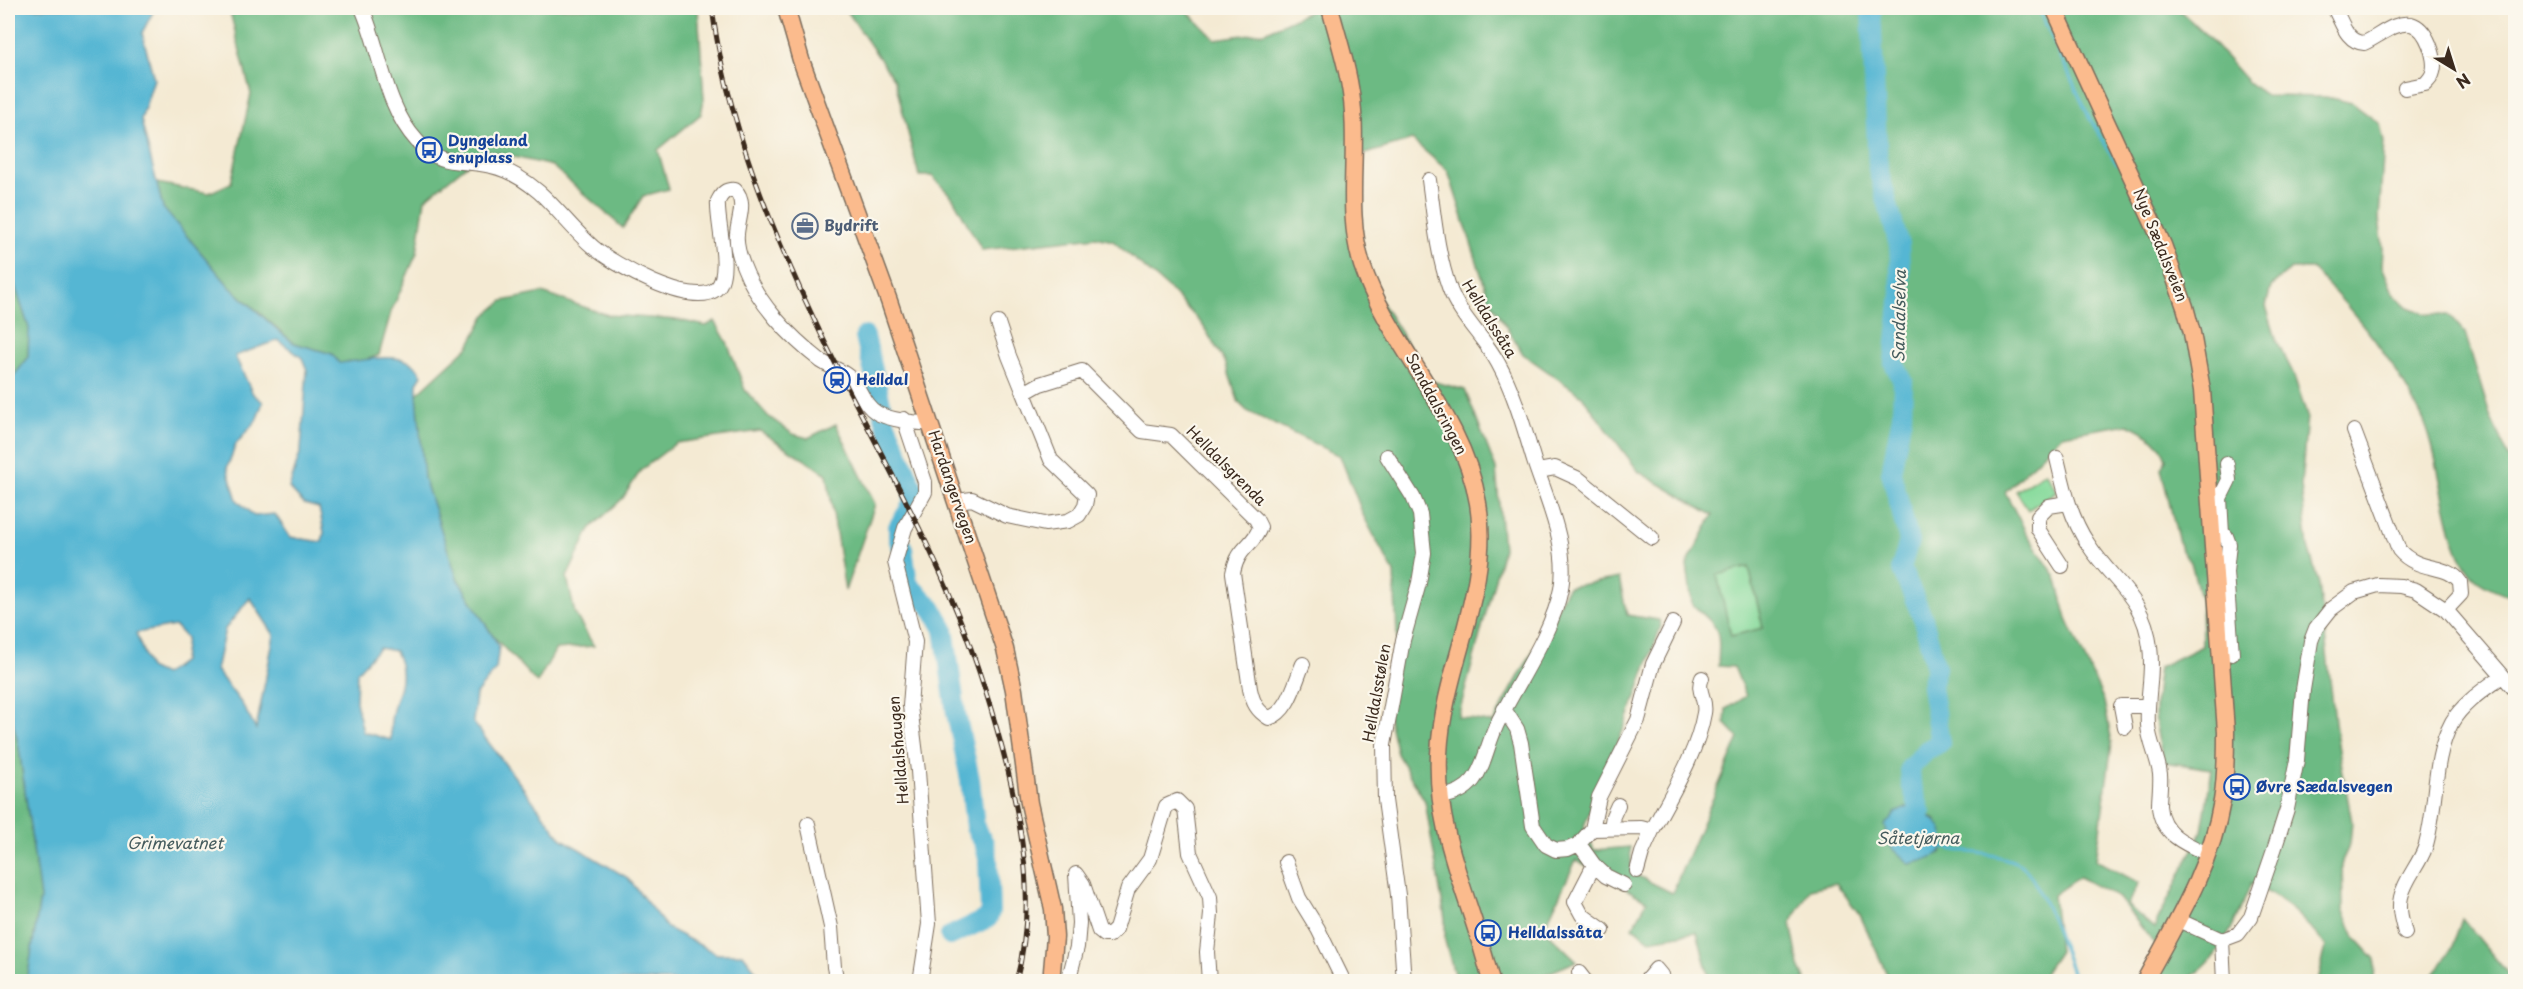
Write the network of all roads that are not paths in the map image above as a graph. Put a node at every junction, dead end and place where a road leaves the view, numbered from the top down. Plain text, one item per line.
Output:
1 (362, 8) edge
2 (786, 8) edge
3 (1330, 8) edge
4 (2054, 8) edge
5 (2334, 8) edge
6 (2405, 88) dead end
7 (1429, 180) dead end
8 (998, 323) dead end
9 (1024, 393) junction
10 (925, 405) junction
11 (899, 418) junction
12 (930, 423) junction
13 (2355, 431) dead end
14 (1388, 456) dead end
15 (2057, 458) dead end
16 (2227, 464) dead end
17 (1538, 471) junction
18 (957, 501) junction
19 (2068, 503) junction
20 (2218, 534) junction
21 (1652, 538) dead end
22 (2062, 566) dead end
23 (2445, 610) junction
24 (1673, 623) dead end
25 (2232, 654) dead end
26 (1303, 664) dead end
27 (2502, 676) junction
28 (1702, 678) dead end
29 (2516, 691) edge
30 (2147, 706) junction
31 (1504, 710) junction
32 (2125, 727) dead end
33 (1440, 797) junction
34 (1618, 805) dead end
35 (808, 824) dead end
36 (1611, 828) junction
37 (1592, 829) junction
38 (1652, 831) junction
39 (1579, 844) junction
40 (2208, 854) junction
41 (1286, 862) dead end
42 (1594, 865) junction
43 (1637, 871) dead end
44 (1624, 885) dead end
45 (2178, 920) junction
46 (1603, 930) dead end
47 (2405, 933) dead end
48 (2222, 940) junction
49 (1054, 953) junction
50 (1075, 957) junction
51 (837, 981) edge
52 (920, 981) edge
53 (1051, 981) edge
54 (1068, 981) edge
55 (1209, 981) edge
56 (1344, 981) edge
57 (1404, 981) edge
58 (1491, 981) edge
59 (1645, 981) edge
60 (1663, 981) edge
61 (2144, 981) edge
62 (2224, 981) edge

1 - 11 street
2 - 10 main road, Hardangervegen
3 - 33 main road, Sanddalsringen
4 - 20 main road, Nye Sædalsveien
5 - 6 street
7 - 17 street, Helldalssåta
8 - 9 street
9 - 18 street
9 - 26 street, Helldalsgrenda
10 - 11 street
10 - 12 main road, Hardangervegen
11 - 12 street
11 - 52 street, Helldalshaugen
12 - 18 main road, Hardangervegen
13 - 23 street
14 - 57 street, Helldalsstølen
15 - 19 street
16 - 20 street, Nye Sædalsveien
17 - 21 street
17 - 31 street, Helldalssåta
18 - 49 main road, Hardangervegen
19 - 22 street
19 - 30 street
20 - 25 street, Nye Sædalsveien
20 - 40 main road, Nye Sædalsveien
23 - 27 street
23 - 48 street
24 - 37 street
27 - 29 street
27 - 47 street
28 - 38 street
30 - 32 street
30 - 40 street
31 - 33 street, Helldalssåta
31 - 39 street
33 - 58 main road, Sanddalsringen
34 - 36 street
35 - 51 street
36 - 37 street
36 - 38 street
37 - 39 street
38 - 43 street
39 - 42 street
40 - 45 main road, Nye Sædalsveien
41 - 56 street
42 - 44 street
42 - 46 street
45 - 48 street
45 - 61 main road, Nye Sædalsveien
48 - 62 street
49 - 50 street
49 - 53 main road, Hardangervegen
50 - 54 street
50 - 55 street
59 - 60 street

